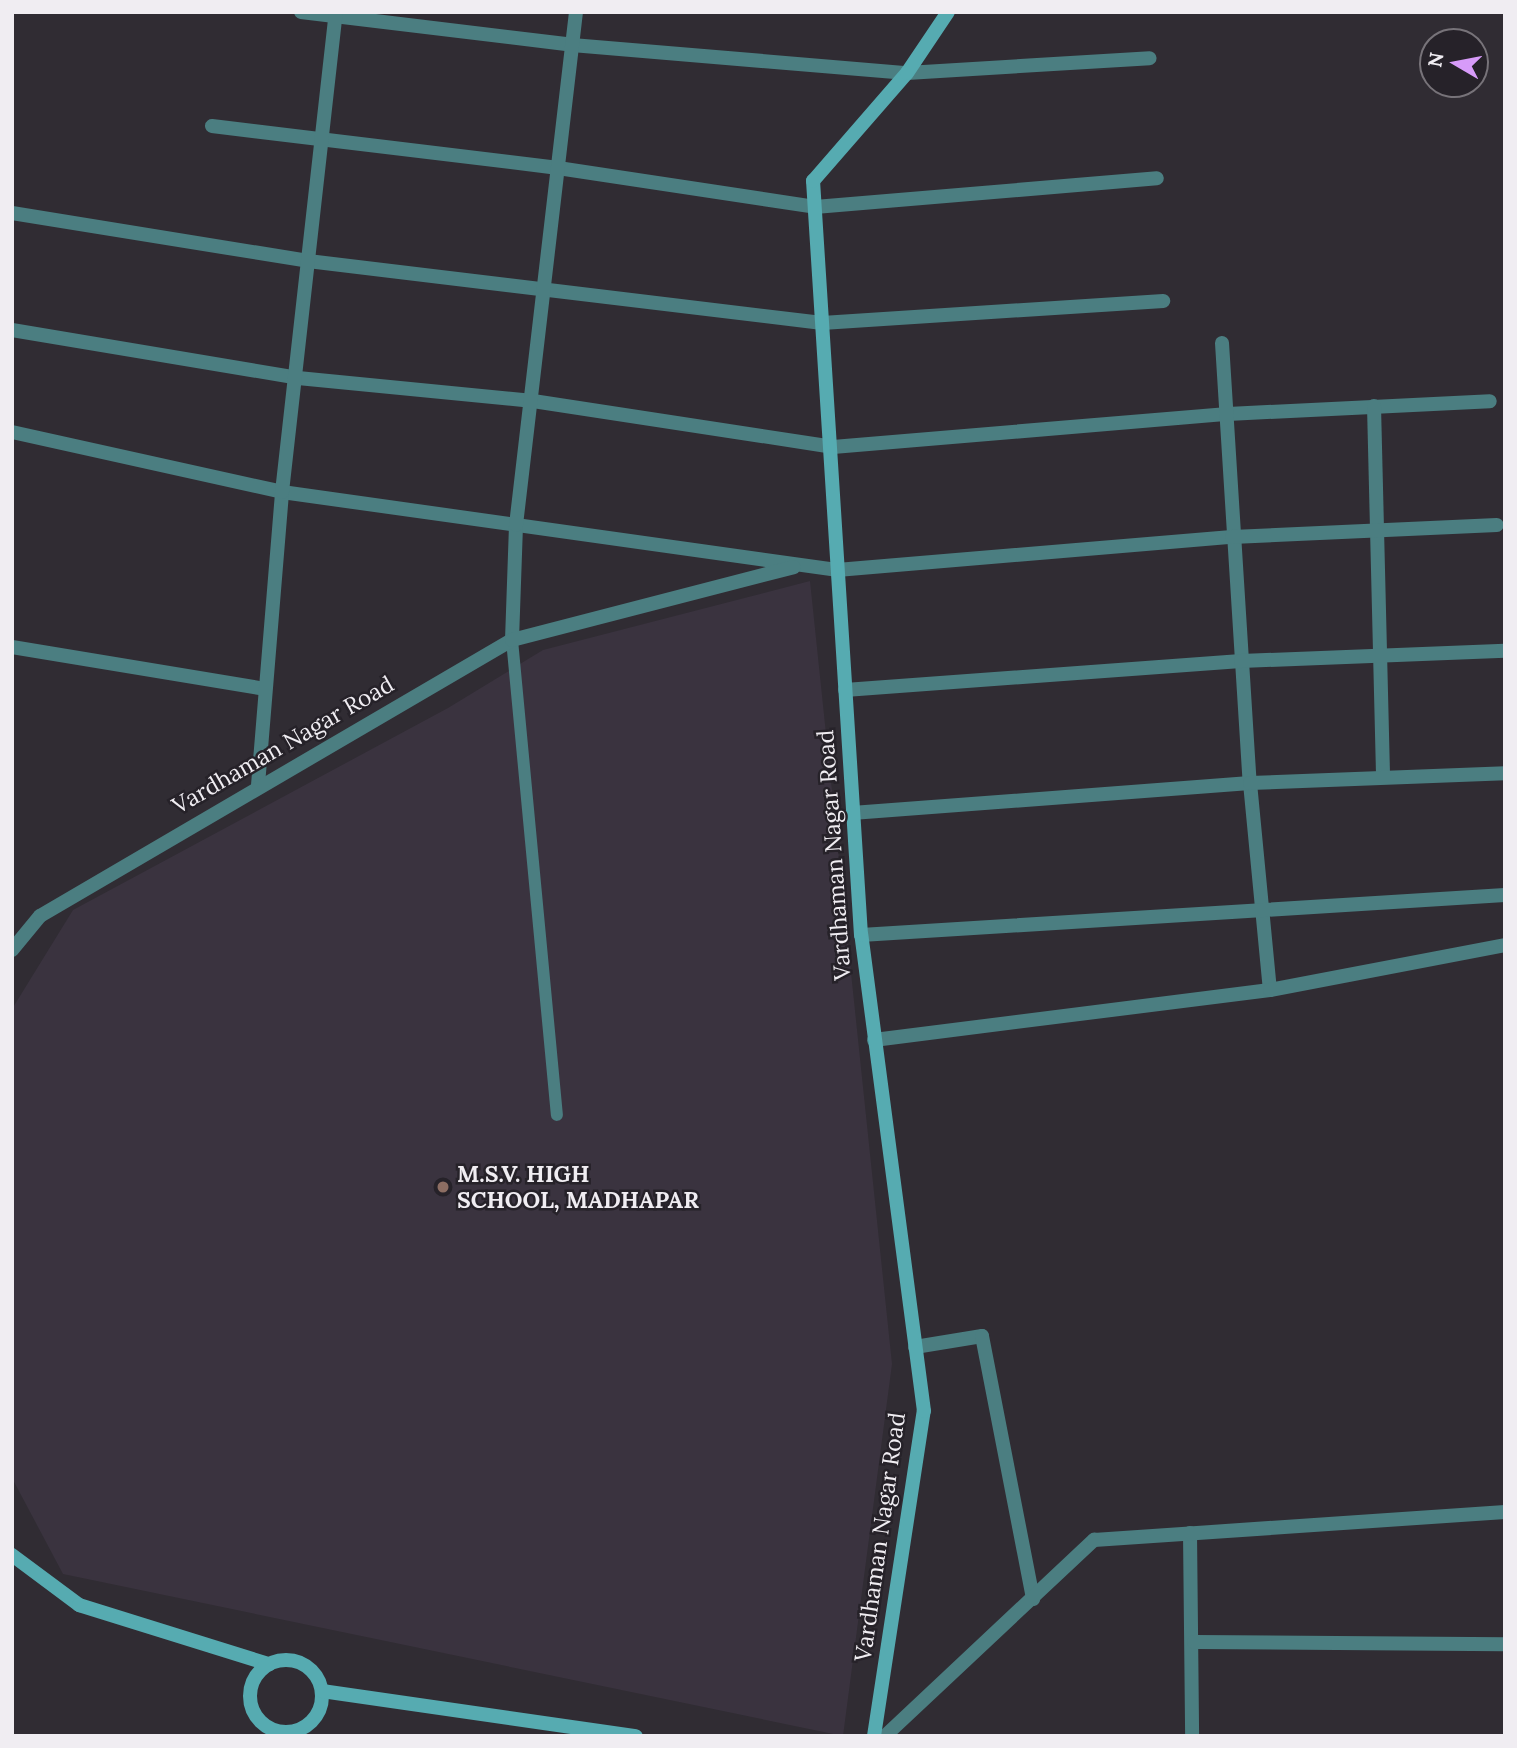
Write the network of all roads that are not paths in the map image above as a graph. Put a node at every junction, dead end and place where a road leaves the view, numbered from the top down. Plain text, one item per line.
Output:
1 (302, 12) edge
2 (576, 12) edge
3 (948, 12) edge
4 (336, 15) edge
5 (572, 44) junction
6 (1150, 58) dead end
7 (907, 73) junction
8 (212, 126) dead end
9 (322, 139) junction
10 (558, 168) junction
11 (1157, 178) dead end
12 (815, 207) junction
13 (12, 213) edge
14 (308, 261) junction
15 (544, 286) junction
16 (1163, 301) dead end
17 (822, 323) junction
18 (12, 330) edge
19 (1222, 343) dead end
20 (298, 378) junction
21 (533, 401) junction
22 (1490, 401) dead end
23 (1374, 406) junction
24 (1228, 414) junction
25 (12, 432) edge
26 (833, 447) junction
27 (282, 492) junction
28 (516, 524) junction
29 (1497, 525) dead end
30 (1381, 530) junction
31 (1232, 537) junction
32 (802, 565) junction
33 (837, 570) junction
34 (512, 640) junction
35 (12, 647) edge
36 (1505, 650) edge
37 (1383, 655) junction
38 (1241, 661) junction
39 (265, 689) junction
40 (845, 691) junction
41 (1505, 773) edge
42 (1383, 777) junction
43 (1250, 783) junction
44 (258, 785) junction
45 (852, 813) junction
46 (1505, 895) edge
47 (1260, 907) junction
48 (860, 935) junction
49 (1505, 945) edge
50 (12, 950) edge
51 (1270, 990) junction
52 (874, 1040) junction
53 (557, 1115) dead end
54 (915, 1347) junction
55 (1505, 1512) edge
56 (1190, 1533) junction
57 (12, 1555) edge
58 (1034, 1599) junction
59 (1194, 1642) junction
60 (1505, 1644) edge
61 (269, 1664) junction
62 (322, 1691) junction
63 (295, 1734) edge
64 (636, 1736) edge
65 (874, 1736) edge
66 (885, 1736) edge
67 (1192, 1736) edge

1 - 4 street
2 - 5 street
3 - 7 street, Vardhaman Nagar Road
4 - 5 street
4 - 9 street
5 - 7 street
5 - 10 street
6 - 7 street
7 - 12 street, Vardhaman Nagar Road
8 - 9 street
9 - 10 street
9 - 14 street
10 - 12 street
10 - 15 street
11 - 12 street
12 - 17 street, Vardhaman Nagar Road
13 - 14 street
14 - 15 street
14 - 20 street
15 - 17 street
15 - 21 street
16 - 17 street
17 - 26 street, Vardhaman Nagar Road
18 - 20 street
19 - 24 street
20 - 21 street
20 - 27 street
21 - 26 street
21 - 28 street
22 - 23 street
23 - 24 street
23 - 30 street
24 - 26 street
24 - 31 street
25 - 27 street
26 - 33 street, Vardhaman Nagar Road
27 - 28 street
27 - 39 street
28 - 32 street
28 - 34 street
29 - 30 street
30 - 31 street
30 - 37 street
31 - 33 street
31 - 38 street
32 - 33 street
32 - 34 street, Vardhaman Nagar Road
33 - 40 street, Vardhaman Nagar Road
34 - 44 street, Vardhaman Nagar Road
34 - 53 lane
35 - 39 street
36 - 37 street
37 - 38 street
37 - 42 street
38 - 40 street
38 - 43 street
39 - 44 street
40 - 45 street, Vardhaman Nagar Road
41 - 42 street
42 - 43 street
43 - 45 street
43 - 47 street
44 - 50 street, Vardhaman Nagar Road
45 - 48 street, Vardhaman Nagar Road
46 - 47 street
47 - 48 street
47 - 51 street
48 - 52 street, Vardhaman Nagar Road
49 - 51 street
51 - 52 street
52 - 54 street, Vardhaman Nagar Road
54 - 58 street
54 - 65 street, Vardhaman Nagar Road
55 - 56 street
56 - 58 street
56 - 59 street
57 - 61 street
58 - 66 street
59 - 60 street
59 - 67 street
61 - 62 street
61 - 63 street
62 - 63 street
62 - 64 street

